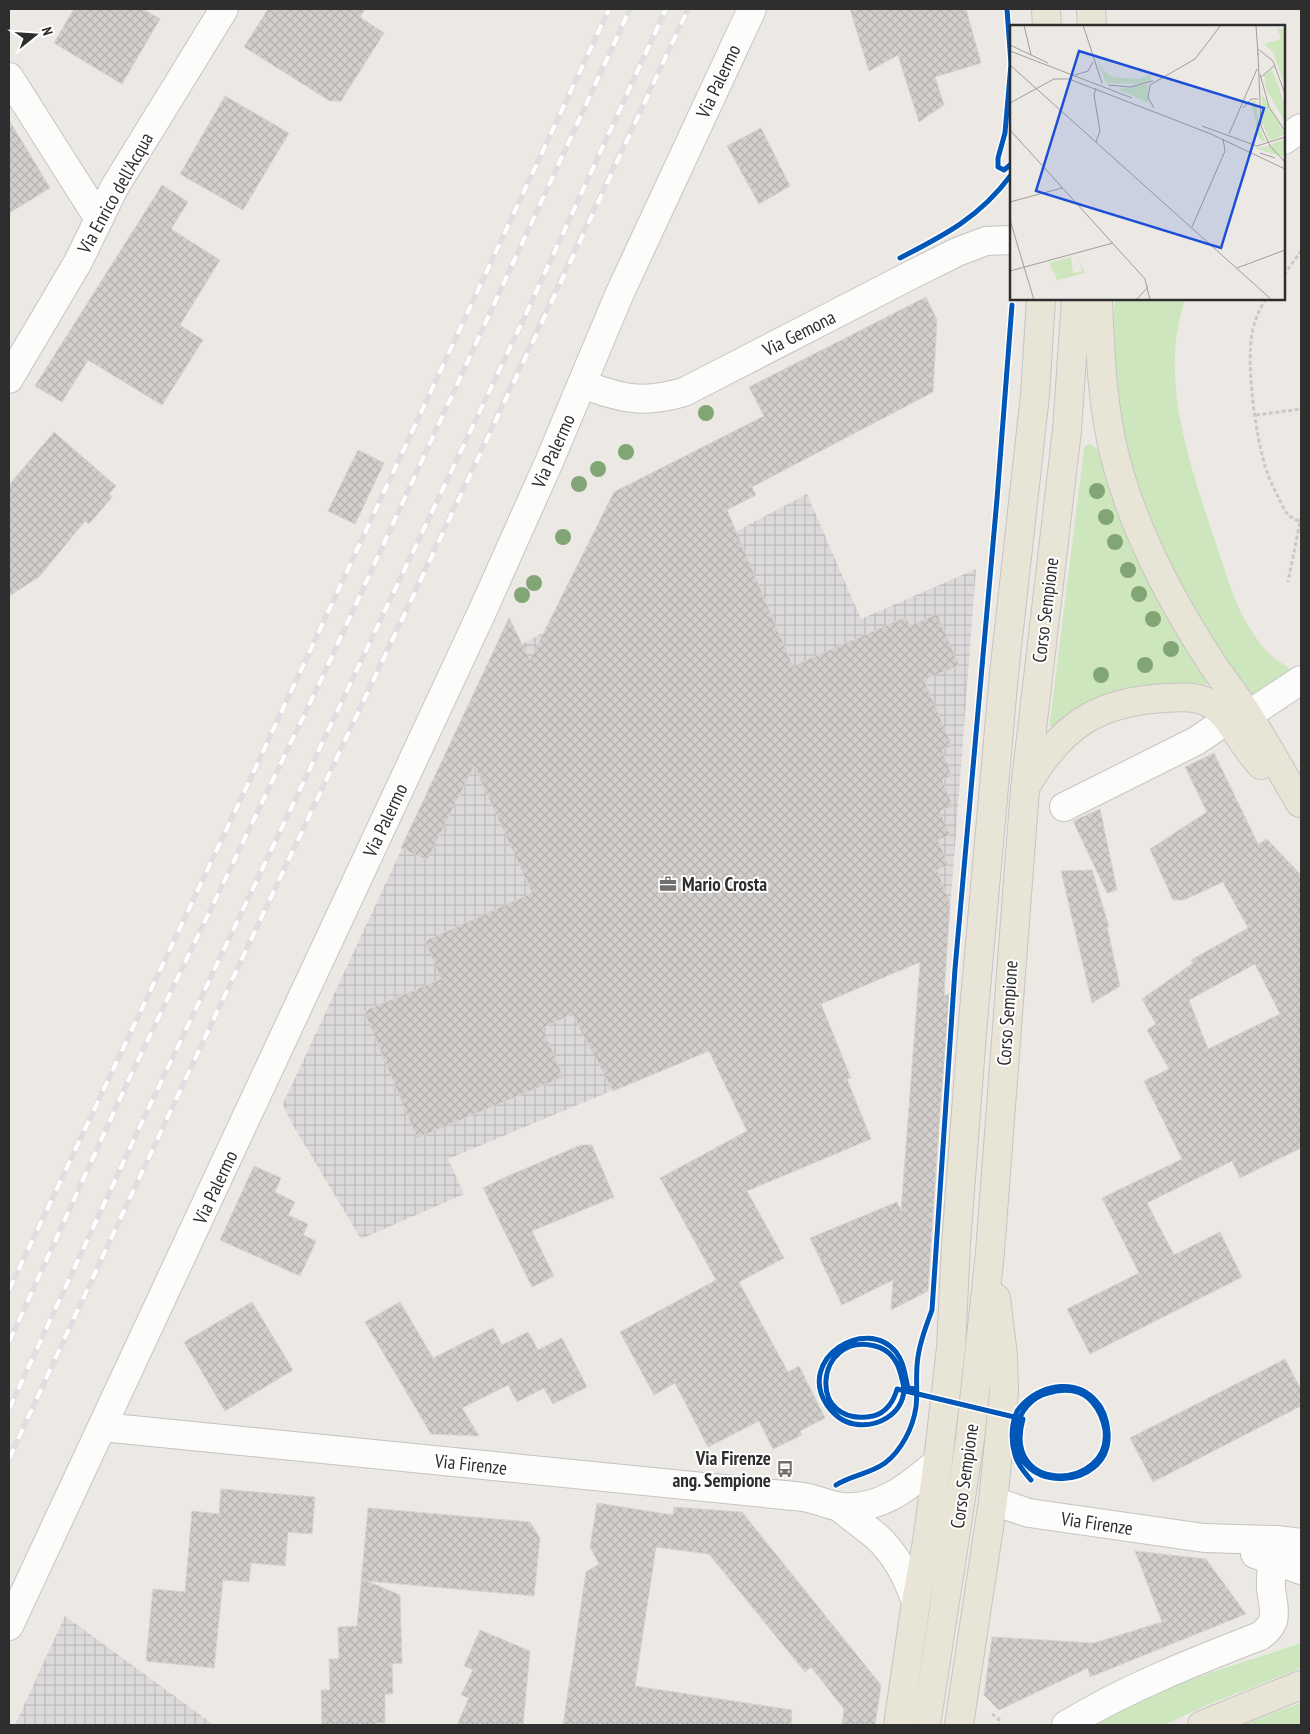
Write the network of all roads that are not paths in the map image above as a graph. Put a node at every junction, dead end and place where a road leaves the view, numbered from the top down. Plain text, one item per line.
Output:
1 (224, 9) edge
2 (752, 9) edge
3 (1046, 9) edge
4 (1047, 25) edge
5 (9, 77) edge
6 (1301, 128) edge
7 (1285, 139) edge
8 (99, 219) junction
9 (1010, 240) edge
10 (1041, 300) edge
11 (1076, 300) edge
12 (1098, 300) edge
13 (9, 379) edge
14 (582, 384) junction
15 (1301, 680) edge
16 (1237, 717) junction
17 (1025, 789) junction
18 (1301, 804) edge
19 (1064, 807) dead end
20 (990, 1252) junction
21 (102, 1427) junction
22 (938, 1462) junction
23 (993, 1500) junction
24 (839, 1506) junction
25 (1283, 1547) edge
26 (1301, 1570) edge
27 (916, 1602) junction
28 (9, 1626) edge
29 (1301, 1685) edge
30 (898, 1725) edge
31 (926, 1725) edge
32 (959, 1725) edge
33 (1066, 1725) edge
34 (1202, 1725) edge

1 - 8 street, Via Enrico dell'Acqua
2 - 14 street, Via Palermo
3 - 4 main road
5 - 8 street
6 - 7 street
8 - 13 street, Via Enrico dell'Acqua
9 - 14 street, Via Gemona
10 - 22 main road, Corso Sempione
11 - 17 main road, Corso Sempione
12 - 16 main road
14 - 21 street, Via Palermo
15 - 16 street
16 - 17 main road
16 - 18 main road
16 - 19 street
17 - 20 main road, Corso Sempione
20 - 23 main road
20 - 31 main road, Corso Sempione
21 - 24 street, Via Firenze
21 - 28 street, Via Palermo
22 - 24 street, Via Firenze
22 - 27 main road, Corso Sempione
23 - 25 street, Via Firenze
23 - 32 main road
24 - 27 street, Via Firenze
25 - 26 street, Via Firenze
25 - 33 street
27 - 30 main road, Corso Sempione
29 - 34 main road

